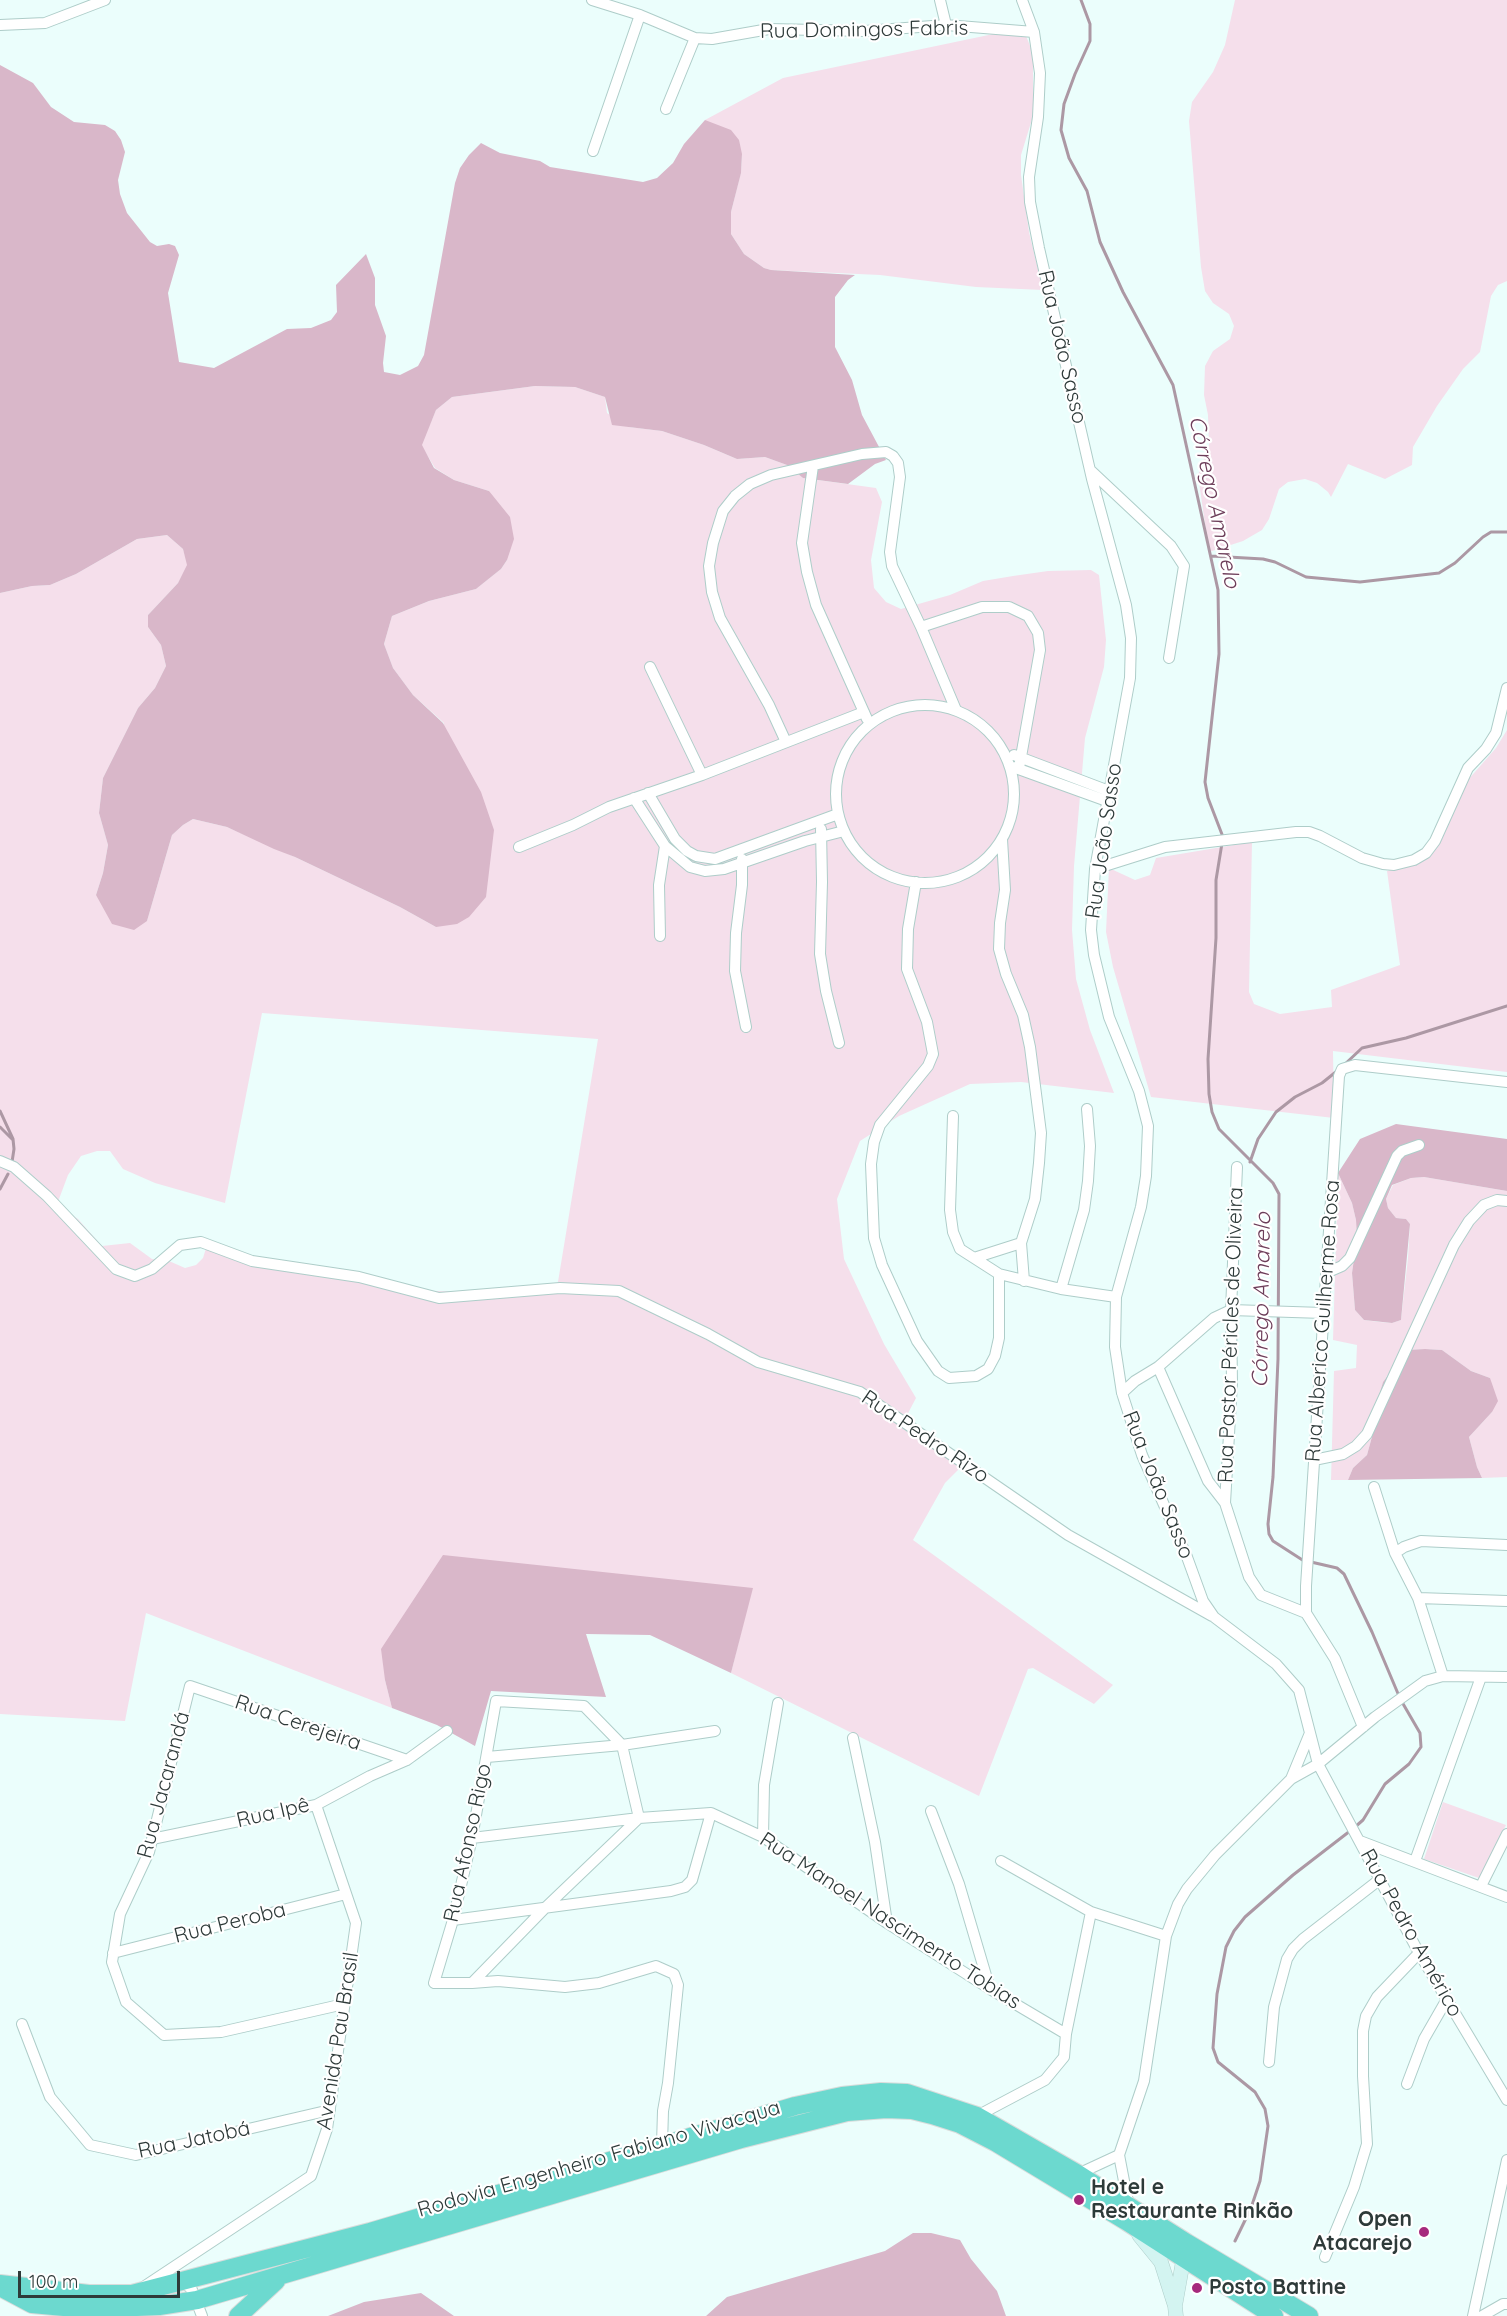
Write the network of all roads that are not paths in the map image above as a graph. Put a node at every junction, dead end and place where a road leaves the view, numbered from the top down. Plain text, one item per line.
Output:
1 (105, 0) edge
2 (592, 0) edge
3 (940, 0) edge
4 (1022, 0) edge
5 (640, 15) junction
6 (0, 25) edge
7 (946, 25) junction
8 (1034, 32) junction
9 (695, 39) junction
10 (666, 109) dead end
11 (593, 151) dead end
12 (813, 466) junction
13 (1090, 469) junction
14 (921, 627) junction
15 (1169, 658) dead end
16 (650, 667) dead end
17 (1507, 688) edge
18 (956, 710) junction
19 (864, 712) junction
20 (869, 724) junction
21 (786, 742) junction
22 (1016, 764) junction
23 (702, 775) junction
24 (648, 793) junction
25 (1108, 796) junction
26 (634, 798) junction
27 (838, 814) junction
28 (819, 820) junction
29 (844, 831) junction
30 (822, 835) junction
31 (1002, 839) junction
32 (665, 846) junction
33 (519, 847) dead end
34 (740, 850) junction
35 (742, 863) junction
36 (1095, 869) junction
37 (916, 882) junction
38 (660, 936) dead end
39 (746, 1027) dead end
40 (839, 1043) dead end
41 (1507, 1082) edge
42 (1087, 1109) dead end
43 (953, 1116) dead end
44 (1419, 1145) dead end
45 (0, 1161) edge
46 (1237, 1167) dead end
47 (1507, 1201) edge
48 (1021, 1243) junction
49 (974, 1258) junction
50 (1326, 1273) junction
51 (999, 1274) junction
52 (1024, 1281) junction
53 (1061, 1288) junction
54 (1116, 1297) junction
55 (1231, 1310) junction
56 (1323, 1313) junction
57 (1158, 1367) junction
58 (1122, 1393) junction
59 (1314, 1460) junction
60 (1374, 1487) dead end
61 (1225, 1503) junction
62 (1507, 1545) edge
63 (1395, 1553) junction
64 (1418, 1598) junction
65 (1507, 1601) edge
66 (1306, 1613) junction
67 (1214, 1617) junction
68 (1443, 1676) junction
69 (1481, 1677) junction
70 (1507, 1677) edge
71 (189, 1686) joint
72 (778, 1703) dead end
73 (1363, 1727) junction
74 (447, 1731) dead end
75 (715, 1731) dead end
76 (1310, 1733) junction
77 (853, 1738) dead end
78 (622, 1745) junction
79 (487, 1758) junction
80 (407, 1760) junction
81 (1318, 1764) junction
82 (1291, 1779) junction
83 (316, 1805) junction
84 (932, 1811) dead end
85 (711, 1813) junction
86 (639, 1818) junction
87 (1355, 1832) junction
88 (1507, 1834) edge
89 (763, 1837) junction
90 (471, 1838) junction
91 (152, 1839) junction
92 (1415, 1860) junction
93 (1001, 1861) dead end
94 (1379, 1880) junction
95 (1481, 1886) junction
96 (346, 1894) junction
97 (1507, 1897) edge
98 (547, 1906) junction
99 (1091, 1912) junction
100 (453, 1920) junction
101 (887, 1923) junction
102 (1166, 1936) junction
103 (113, 1953) junction
104 (1419, 1953) junction
105 (472, 1983) junction
106 (990, 1989) junction
107 (1447, 1999) junction
108 (344, 2004) junction
109 (22, 2024) dead end
110 (1066, 2034) junction
111 (1269, 2062) dead end
112 (1407, 2084) dead end
113 (1507, 2100) edge
114 (330, 2110) junction
115 (977, 2116) junction
116 (740, 2130) junction
117 (662, 2144) junction
118 (1119, 2155) junction
119 (1507, 2160) edge
120 (1078, 2174) junction
121 (553, 2176) junction
122 (557, 2194) junction
123 (1128, 2214) junction
124 (370, 2232) junction
125 (349, 2254) junction
126 (1184, 2257) junction
127 (1325, 2257) dead end
128 (1161, 2262) junction
129 (281, 2276) junction
130 (183, 2282) junction
131 (0, 2286) edge
132 (132, 2294) junction
133 (1507, 2304) edge
134 (200, 2308) edge
135 (1175, 2311) edge
136 (238, 2316) edge
137 (1274, 2316) edge
138 (1309, 2316) edge
139 (1473, 2316) edge
140 (1482, 2316) edge

1 - 6 street
2 - 5 street, Rua Domingos Fabris
3 - 7 street
4 - 8 street, Rua João Sasso
5 - 9 street, Rua Domingos Fabris
5 - 11 street
7 - 8 street, Rua Domingos Fabris
7 - 9 street, Rua Domingos Fabris
8 - 13 street, Rua João Sasso
9 - 10 street
12 - 14 street
12 - 19 street
12 - 21 street
13 - 15 street
13 - 25 street, Rua João Sasso
14 - 18 street
14 - 22 street
16 - 23 street
17 - 36 street
18 - 20 street
18 - 22 street
19 - 20 street
19 - 21 street
20 - 27 street
21 - 23 street
22 - 25 street
22 - 31 street
23 - 24 street
24 - 26 street
24 - 34 street
25 - 36 street, Rua João Sasso
26 - 32 street
26 - 33 street
27 - 28 street
27 - 29 street
28 - 30 street
28 - 34 street
29 - 30 street
29 - 37 street
30 - 35 street
30 - 40 street
31 - 37 street
31 - 48 street
32 - 35 street
32 - 38 street
34 - 35 street
35 - 39 street
36 - 54 street, Rua João Sasso
37 - 51 street
41 - 50 street, Rua Alberico Guilherme Rosa
42 - 53 street
43 - 49 street
44 - 50 street
45 - 67 street, Rua Pedro Rizo
46 - 55 street, Rua Pastor Péricles de Oliveira
47 - 59 street
48 - 49 street
48 - 52 street
49 - 51 street
50 - 56 street, Rua Alberico Guilherme Rosa
51 - 52 street
52 - 53 street
53 - 54 street
54 - 58 street, Rua João Sasso
55 - 56 street
55 - 57 street
55 - 61 street, Rua Pastor Péricles de Oliveira
56 - 59 street, Rua Alberico Guilherme Rosa
57 - 58 street
57 - 61 street
58 - 67 street, Rua João Sasso
59 - 66 street, Rua Alberico Guilherme Rosa
60 - 63 street
61 - 66 street
62 - 63 street
63 - 64 street
64 - 65 street
64 - 68 street
66 - 73 street
67 - 76 street, Rua João Sasso
68 - 69 street
68 - 73 street
69 - 70 street
69 - 92 street
71 - 80 street, Rua Cerejeira
71 - 91 street, Rua Jacarandá
72 - 89 street
73 - 81 street
74 - 80 street, Rua Ipê
75 - 78 street
76 - 81 street, Rua João Sasso
76 - 82 street
77 - 101 street
78 - 79 street
78 - 79 street, Rua Afonso Rigo
78 - 86 street
79 - 90 street, Rua Afonso Rigo
80 - 83 street, Rua Ipê
81 - 82 street
81 - 87 street, Rua Pedro Américo
82 - 102 street
83 - 91 street, Rua Ipê
83 - 96 street, Avenida Pau Brasil
84 - 106 street
85 - 86 street
85 - 89 street, Rua Manoel Nascimento Tobias
85 - 98 street
86 - 90 street
86 - 98 street
87 - 92 street
87 - 94 street, Rua Pedro Américo
88 - 95 street
89 - 101 street, Rua Manoel Nascimento Tobias
90 - 100 street, Rua Afonso Rigo
91 - 103 street, Rua Jacarandá
92 - 95 street
93 - 99 street
94 - 104 street, Rua Pedro Américo
94 - 111 street
95 - 97 street
96 - 103 street, Rua Peroba
96 - 108 street, Avenida Pau Brasil
98 - 100 street
98 - 105 street
99 - 102 street
99 - 110 street
100 - 105 street, Rua Afonso Rigo
101 - 106 street, Rua Manoel Nascimento Tobias
102 - 118 street
103 - 108 street, Rua Jacarandá
104 - 107 street, Rua Pedro Américo
104 - 127 street
105 - 117 street
106 - 110 street, Rua Manoel Nascimento Tobias
107 - 112 street
107 - 113 street, Rua Pedro Américo
108 - 114 street, Avenida Pau Brasil
109 - 114 street, Rua Jatobá
110 - 115 street
114 - 132 street, Avenida Pau Brasil
115 - 116 highway, Rodovia Engenheiro Fabiano Vivacqua
115 - 120 highway, Rodovia Engenheiro Fabiano Vivacqua
116 - 117 highway, Rodovia Engenheiro Fabiano Vivacqua
116 - 122 highway, Rodovia Engenheiro Fabiano Vivacqua
116 - 123 highway, Rodovia Engenheiro Fabiano Vivacqua
117 - 121 highway, Rodovia Engenheiro Fabiano Vivacqua
118 - 120 street
118 - 123 street
119 - 139 street
120 - 123 highway, Rodovia Engenheiro Fabiano Vivacqua
121 - 122 highway
121 - 124 highway, Rodovia Engenheiro Fabiano Vivacqua
122 - 125 highway, Rodovia Engenheiro Fabiano Vivacqua
123 - 126 highway, Rodovia Engenheiro Fabiano Vivacqua
123 - 128 street
124 - 125 highway
124 - 130 highway, Rodovia Engenheiro Fabiano Vivacqua
125 - 129 highway, Rodovia Engenheiro Fabiano Vivacqua
126 - 128 street
126 - 135 street
126 - 137 highway
126 - 138 highway
128 - 135 street
129 - 134 highway, Rodovia Engenheiro Fabiano Vivacqua
129 - 136 highway
130 - 132 highway, Rodovia Engenheiro Fabiano Vivacqua
130 - 134 street
131 - 132 highway, Rodovia Engenheiro Fabiano Vivacqua
131 - 134 highway, Rodovia Engenheiro Fabiano Vivacqua
133 - 140 street

